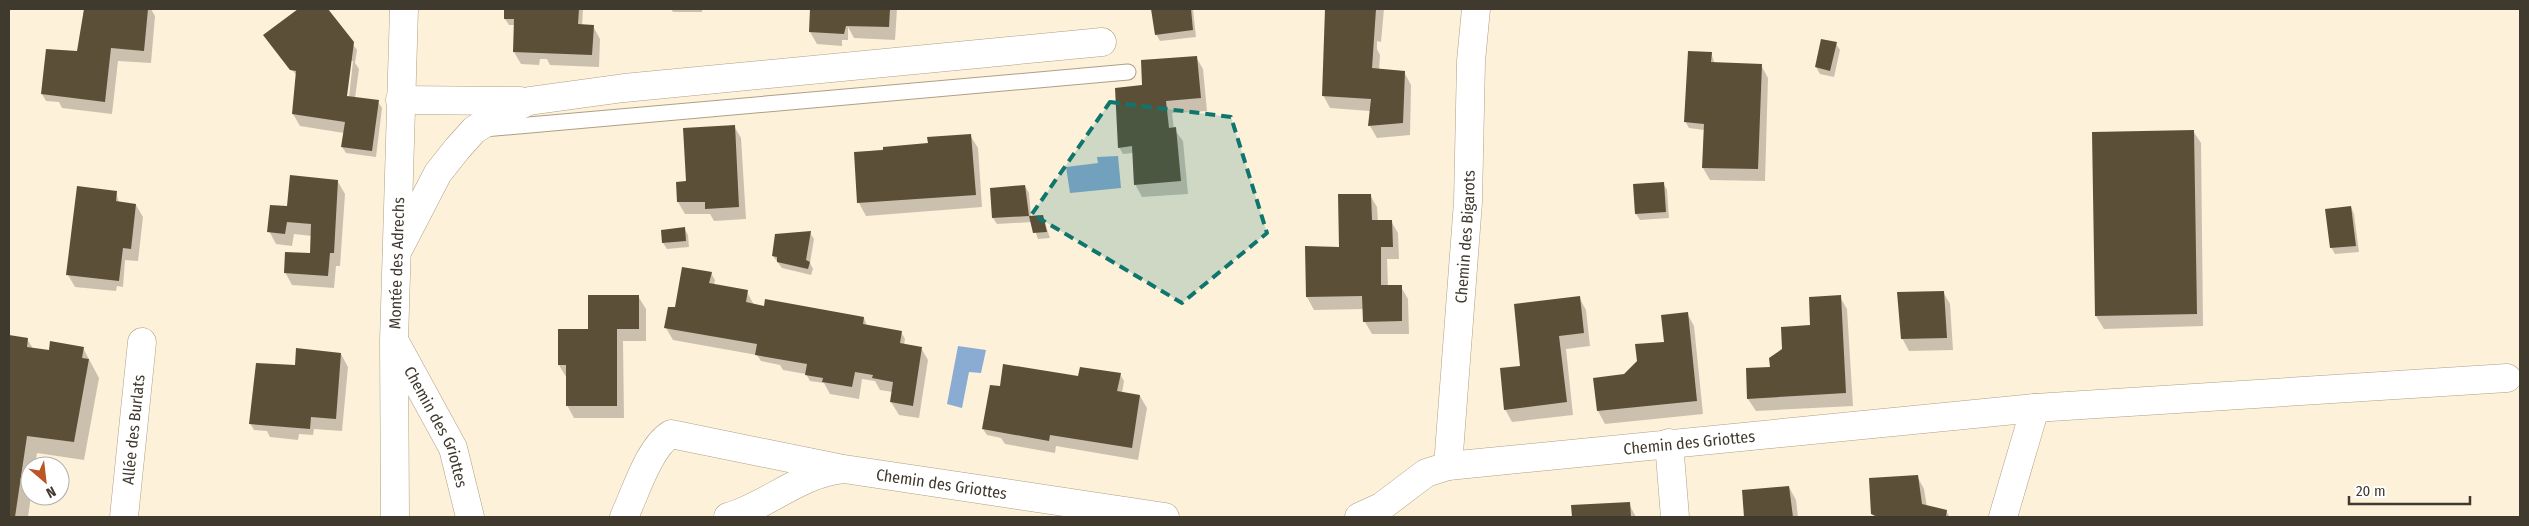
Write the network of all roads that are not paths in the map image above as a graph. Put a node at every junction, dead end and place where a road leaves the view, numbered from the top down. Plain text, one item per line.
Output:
1 (404, 9) edge
2 (1476, 9) edge
3 (1102, 42) dead end
4 (1128, 72) dead end
5 (400, 100) junction
6 (529, 101) junction
7 (474, 130) junction
8 (397, 252) junction
9 (394, 341) junction
10 (142, 342) dead end
11 (2507, 378) dead end
12 (2035, 408) junction
13 (1669, 443) junction
14 (1448, 466) junction
15 (844, 470) junction
16 (1375, 514) edge
17 (124, 517) edge
18 (395, 517) edge
19 (470, 517) edge
20 (624, 517) edge
21 (728, 517) edge
22 (1165, 517) edge
23 (1675, 517) edge
24 (2004, 517) edge

1 - 5 street, Montée des Adrechs
2 - 14 street, Chemin des Bigarots
3 - 6 street
4 - 7 lane
5 - 6 street
5 - 8 street, Montée des Adrechs
6 - 7 street
7 - 8 street
8 - 9 street, Montée des Adrechs
9 - 18 street, Montée des Adrechs
9 - 19 street, Chemin des Griottes
10 - 17 street, Allée des Burlats
11 - 12 street, Chemin des Griottes
12 - 13 street, Chemin des Griottes
12 - 24 street
13 - 14 street, Chemin des Griottes
13 - 23 street
14 - 16 street, Chemin des Griottes
15 - 20 street
15 - 21 street, Chemin des Griottes
15 - 22 street, Chemin des Griottes

